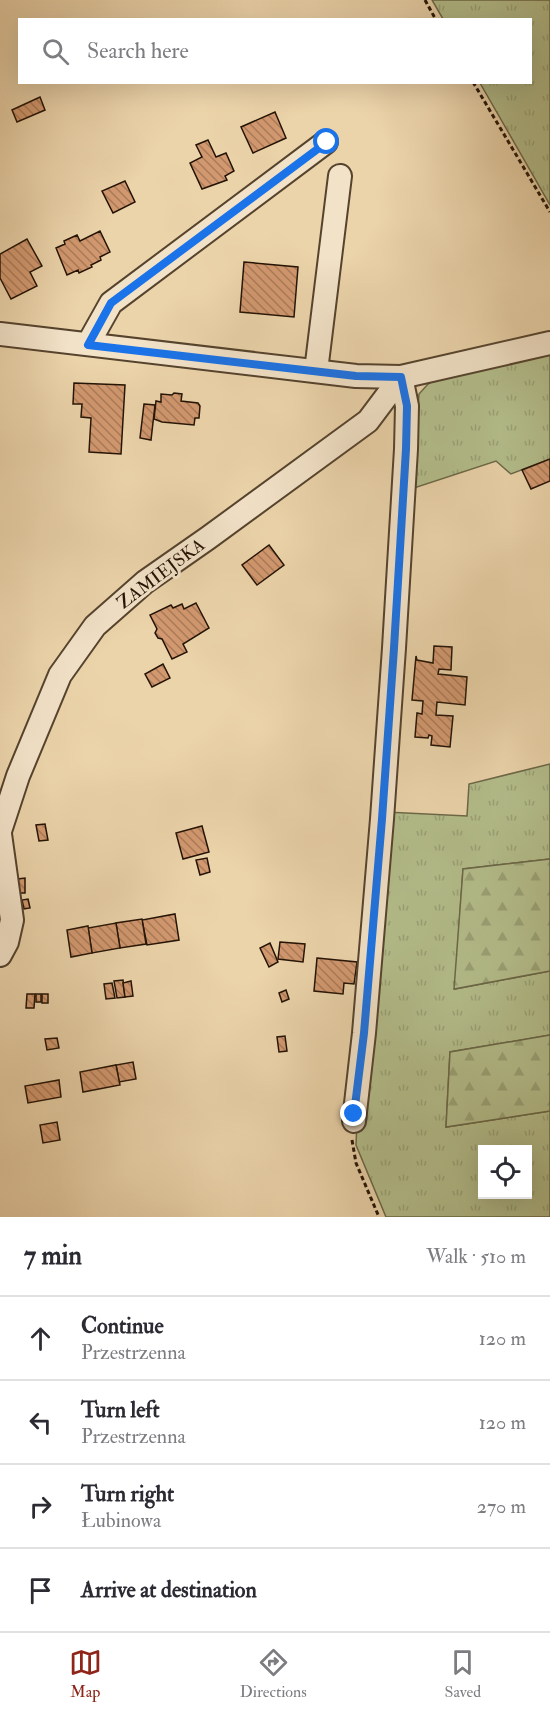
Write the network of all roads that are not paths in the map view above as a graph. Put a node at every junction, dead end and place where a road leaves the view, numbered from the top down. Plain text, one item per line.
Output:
1 (327, 142) dead end
2 (340, 176) dead end
3 (0, 334) edge
4 (550, 343) edge
5 (88, 345) junction
6 (316, 371) junction
7 (401, 377) junction
8 (0, 833) edge
9 (0, 955) edge
10 (354, 1121) road end

1 - 5 street
2 - 6 street
3 - 5 street
4 - 7 street
5 - 6 street
6 - 7 street
7 - 8 street, ZAMIEJSKA
7 - 10 street
8 - 9 street, ZAMIEJSKA

